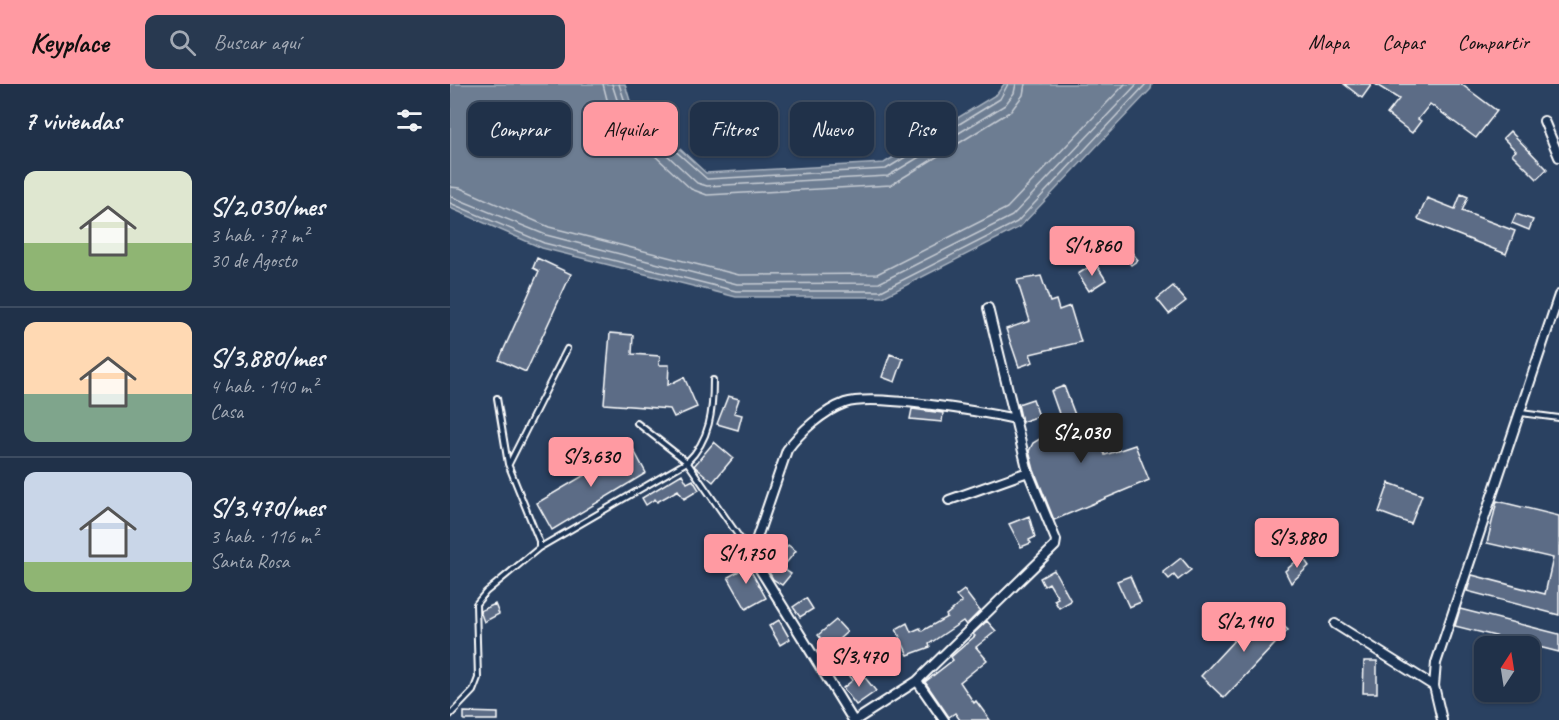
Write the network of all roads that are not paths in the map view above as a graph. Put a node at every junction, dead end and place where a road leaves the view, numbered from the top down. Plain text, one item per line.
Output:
1 (1544, 121) dead end
2 (1559, 157) edge
3 (1559, 295) edge
4 (988, 308) dead end
5 (567, 350) dead end
6 (713, 380) dead end
7 (497, 398) dead end
8 (1520, 413) junction
9 (1559, 418) edge
10 (1016, 419) junction
11 (637, 423) dead end
12 (687, 462) junction
13 (508, 464) junction
14 (1028, 472) junction
15 (949, 500) dead end
16 (539, 548) junction
17 (752, 555) junction
18 (1335, 624) dead end
19 (917, 681) junction
20 (1434, 686) junction
21 (450, 715) edge
22 (855, 720) edge
23 (944, 720) edge
24 (1442, 720) edge

1 - 2 street
3 - 8 street
4 - 10 street
5 - 13 lane
6 - 12 lane
7 - 13 lane
8 - 9 lane
8 - 20 street
10 - 14 street
10 - 17 street
11 - 12 lane
12 - 16 lane
12 - 17 lane
13 - 16 lane
14 - 15 street
14 - 19 street
16 - 21 lane
17 - 22 street
18 - 20 street
19 - 22 street
19 - 23 street
20 - 24 street

